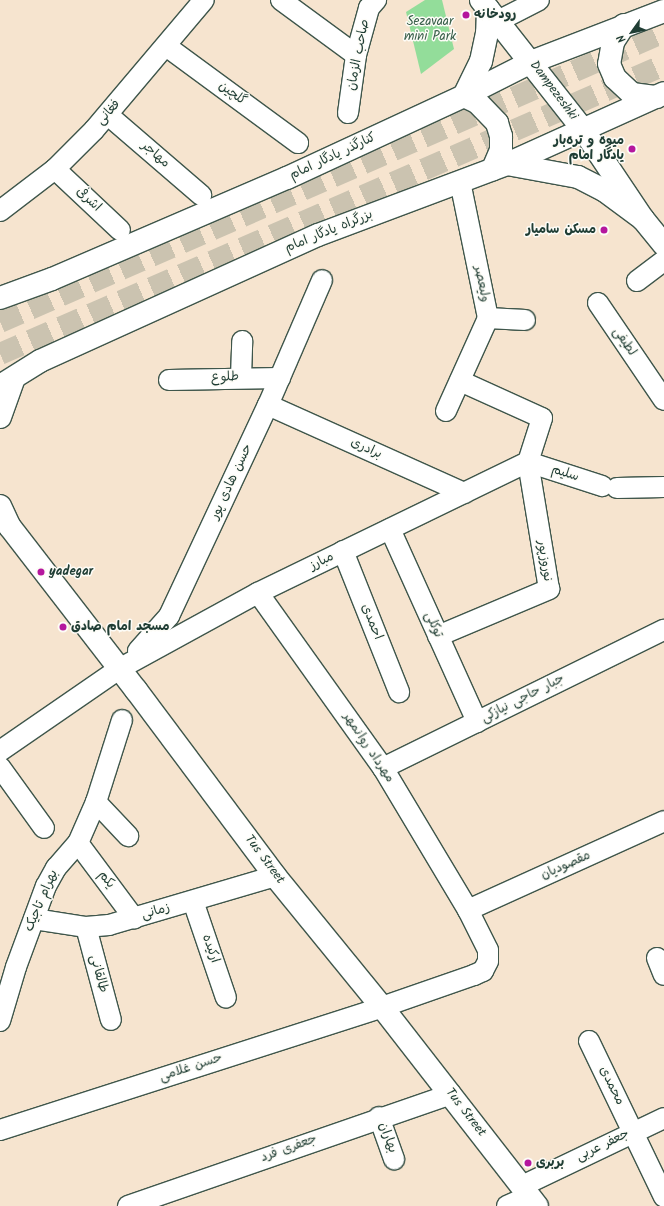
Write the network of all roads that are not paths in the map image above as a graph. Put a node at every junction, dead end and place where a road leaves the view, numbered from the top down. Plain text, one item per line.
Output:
1 (204, 0) edge
2 (280, 0) edge
3 (376, 0) edge
4 (539, 0) edge
5 (489, 10) edge
6 (664, 11) edge
7 (624, 25) junction
8 (166, 46) junction
9 (356, 55) junction
10 (531, 62) junction
11 (660, 95) edge
12 (464, 96) junction
13 (348, 113) dead end
14 (108, 115) junction
15 (584, 131) junction
16 (298, 143) dead end
17 (500, 167) junction
18 (55, 169) junction
19 (460, 182) junction
20 (201, 195) dead end
21 (0, 211) edge
22 (643, 219) junction
23 (120, 230) dead end
24 (664, 244) edge
25 (664, 261) edge
26 (322, 280) dead end
27 (637, 281) dead end
28 (0, 298) edge
29 (598, 303) dead end
30 (488, 318) junction
31 (525, 320) dead end
32 (242, 341) dead end
33 (657, 375) edge
34 (240, 377) junction
35 (280, 378) junction
36 (169, 380) dead end
37 (5, 381) edge
38 (460, 381) junction
39 (664, 400) edge
40 (268, 405) junction
41 (446, 411) dead end
42 (0, 417) edge
43 (528, 462) junction
44 (664, 487) edge
45 (464, 493) junction
46 (0, 506) edge
47 (5, 526) edge
48 (390, 529) junction
49 (343, 552) junction
50 (258, 593) junction
51 (664, 630) edge
52 (438, 636) junction
53 (119, 669) junction
54 (399, 692) dead end
55 (122, 720) dead end
56 (477, 722) junction
57 (0, 751) edge
58 (0, 767) edge
59 (383, 768) junction
60 (96, 802) junction
61 (664, 821) edge
62 (44, 828) dead end
63 (128, 836) dead end
64 (78, 843) junction
65 (275, 876) junction
66 (193, 901) junction
67 (468, 910) junction
68 (134, 918) junction
69 (34, 919) junction
70 (86, 927) junction
71 (226, 998) dead end
72 (382, 1007) junction
73 (111, 1020) dead end
74 (0, 1021) edge
75 (589, 1041) dead end
76 (450, 1094) junction
77 (379, 1117) junction
78 (664, 1118) edge
79 (0, 1130) edge
80 (634, 1132) junction
81 (394, 1159) dead end
82 (529, 1196) edge
83 (664, 1197) edge
84 (128, 1206) edge
85 (507, 1206) edge

1 - 8 street, فغانی
2 - 9 street
3 - 9 street, صاحب الزمان
4 - 5 street
5 - 10 main road, Dampezeshki
5 - 12 main road
6 - 7 main road, کنارگذر یادگار امام
7 - 10 main road, کنارگذر یادگار امام
7 - 11 main road
8 - 14 street, فغانی
8 - 16 street, گلچین
9 - 13 street, صاحب الزمان
10 - 12 main road, کنارگذر یادگار امام
10 - 15 main road, Dampezeshki
11 - 15 main road, بزرگراه یادگار امام
12 - 17 main road
12 - 28 main road, کنارگذر یادگار امام
14 - 18 street, فغانی
14 - 20 street, مهاجر
15 - 17 main road, بزرگراه یادگار امام
15 - 22 main road, Dampezeshki
17 - 19 main road, بزرگراه یادگار امام
17 - 22 main road
18 - 21 street, فغانی
18 - 23 street, اشرفی
19 - 30 street, ولیعصر
19 - 37 main road, بزرگراه یادگار امام
22 - 24 main road, Dampezeshki
25 - 27 street
26 - 35 street, حسن هادی پور
29 - 33 street, لطیفی
30 - 31 street
30 - 38 street, ولیعصر
32 - 34 street
33 - 39 street, لطیفی
34 - 35 street, طلوع
34 - 36 street, طلوع
35 - 40 street, حسن هادی پور
37 - 42 main road
38 - 41 street, ولیعصر
38 - 43 street
40 - 45 street, برادری
40 - 53 street, حسن هادی پور
43 - 44 street, سلیم
43 - 45 street, مبارز
43 - 52 street, نوروزپور
45 - 48 street, مبارز
46 - 47 main road, Tus Street
47 - 53 main road, Tus Street
48 - 49 street, مبارز
48 - 52 street, توکلی
49 - 50 street, مبارز
49 - 54 street, احمدی
50 - 53 street, مبارز
50 - 59 street, مهرداد روانمهر
51 - 56 street, جبار حاجی نیازکی
52 - 56 street, توکلی
53 - 57 street
53 - 65 main road, Tus Street
55 - 60 street, بهرام تاجیک
56 - 59 street, جبار حاجی نیازکی
58 - 62 street
59 - 67 street, مهرداد روانمهر
60 - 63 street
60 - 64 street, بهرام تاجیک
61 - 67 street, مقصودیان
64 - 68 street, یکم
64 - 69 street, بهرام تاجیک
65 - 66 street, زمانی
65 - 72 main road, Tus Street
66 - 68 street, زمانی
66 - 71 street, ارکیده
67 - 72 street, مهرداد روانمهر
68 - 70 street, زمانی
69 - 70 street, زمانی
69 - 74 street, بهرام تاجیک
70 - 73 street, طالقانی
72 - 76 main road, Tus Street
72 - 79 street, حسن غلامی
75 - 80 street, محمدی
76 - 77 street, جعفری فرد
76 - 82 main road, Tus Street
77 - 81 street, بهاران
77 - 84 street, جعفری فرد
78 - 80 street, جعفر عربی
80 - 82 street, جعفر عربی
80 - 83 street, محمدی
82 - 85 street, جعفر عربی

